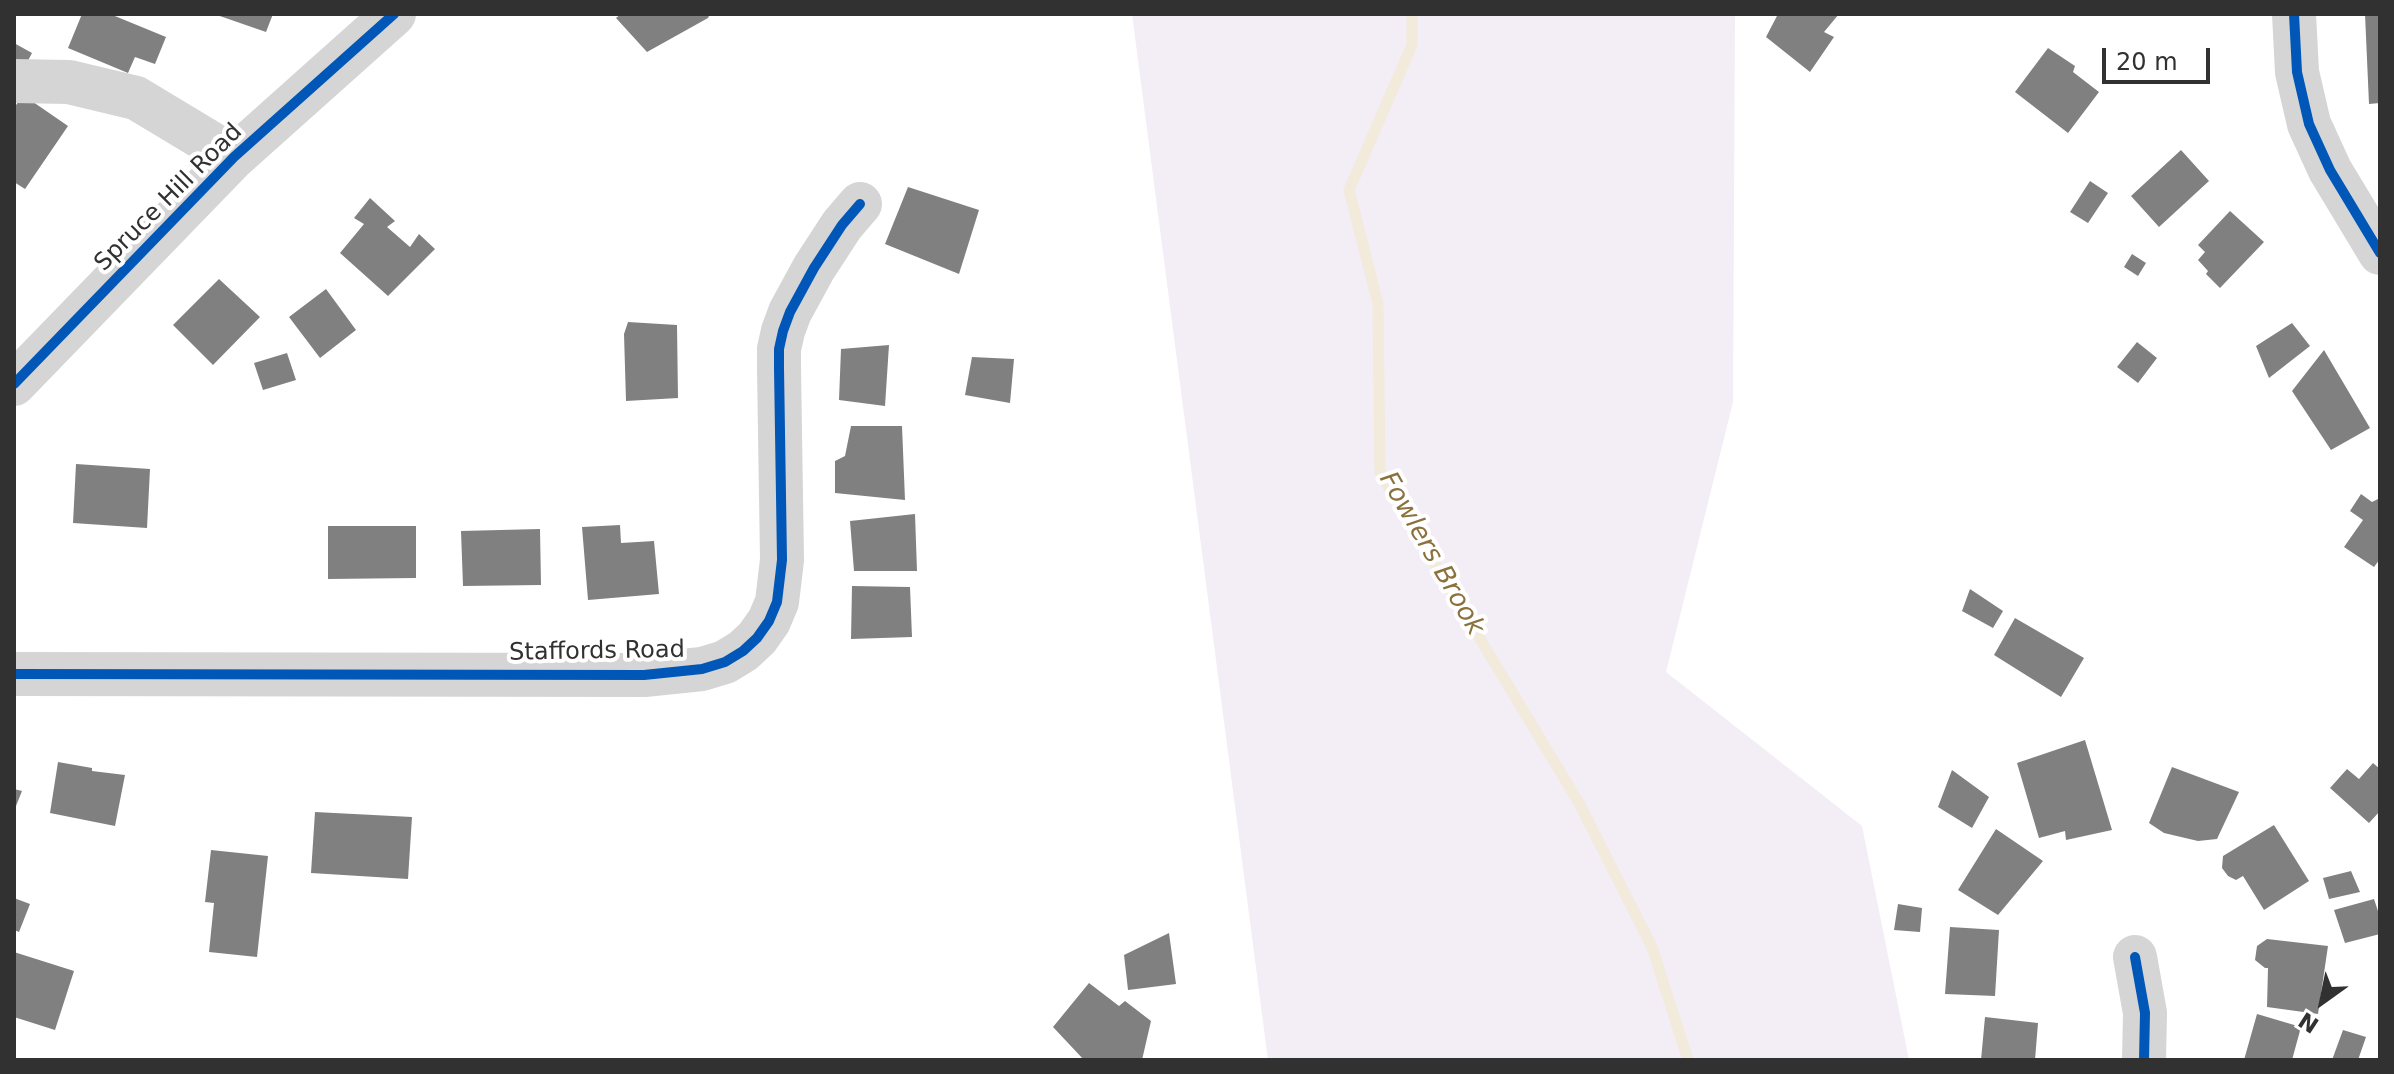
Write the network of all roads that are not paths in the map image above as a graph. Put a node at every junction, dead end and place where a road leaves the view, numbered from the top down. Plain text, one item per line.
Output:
1 (394, 14) edge
2 (2294, 14) edge
3 (14, 81) edge
4 (234, 157) junction
5 (860, 204) dead end
6 (2380, 253) edge
7 (14, 384) edge
8 (14, 674) edge
9 (2135, 957) dead end
10 (2144, 1060) edge

1 - 4 street, Spruce Hill Road
2 - 6 street
3 - 4 street
4 - 7 street, Spruce Hill Road
5 - 8 street, Staffords Road
9 - 10 street

